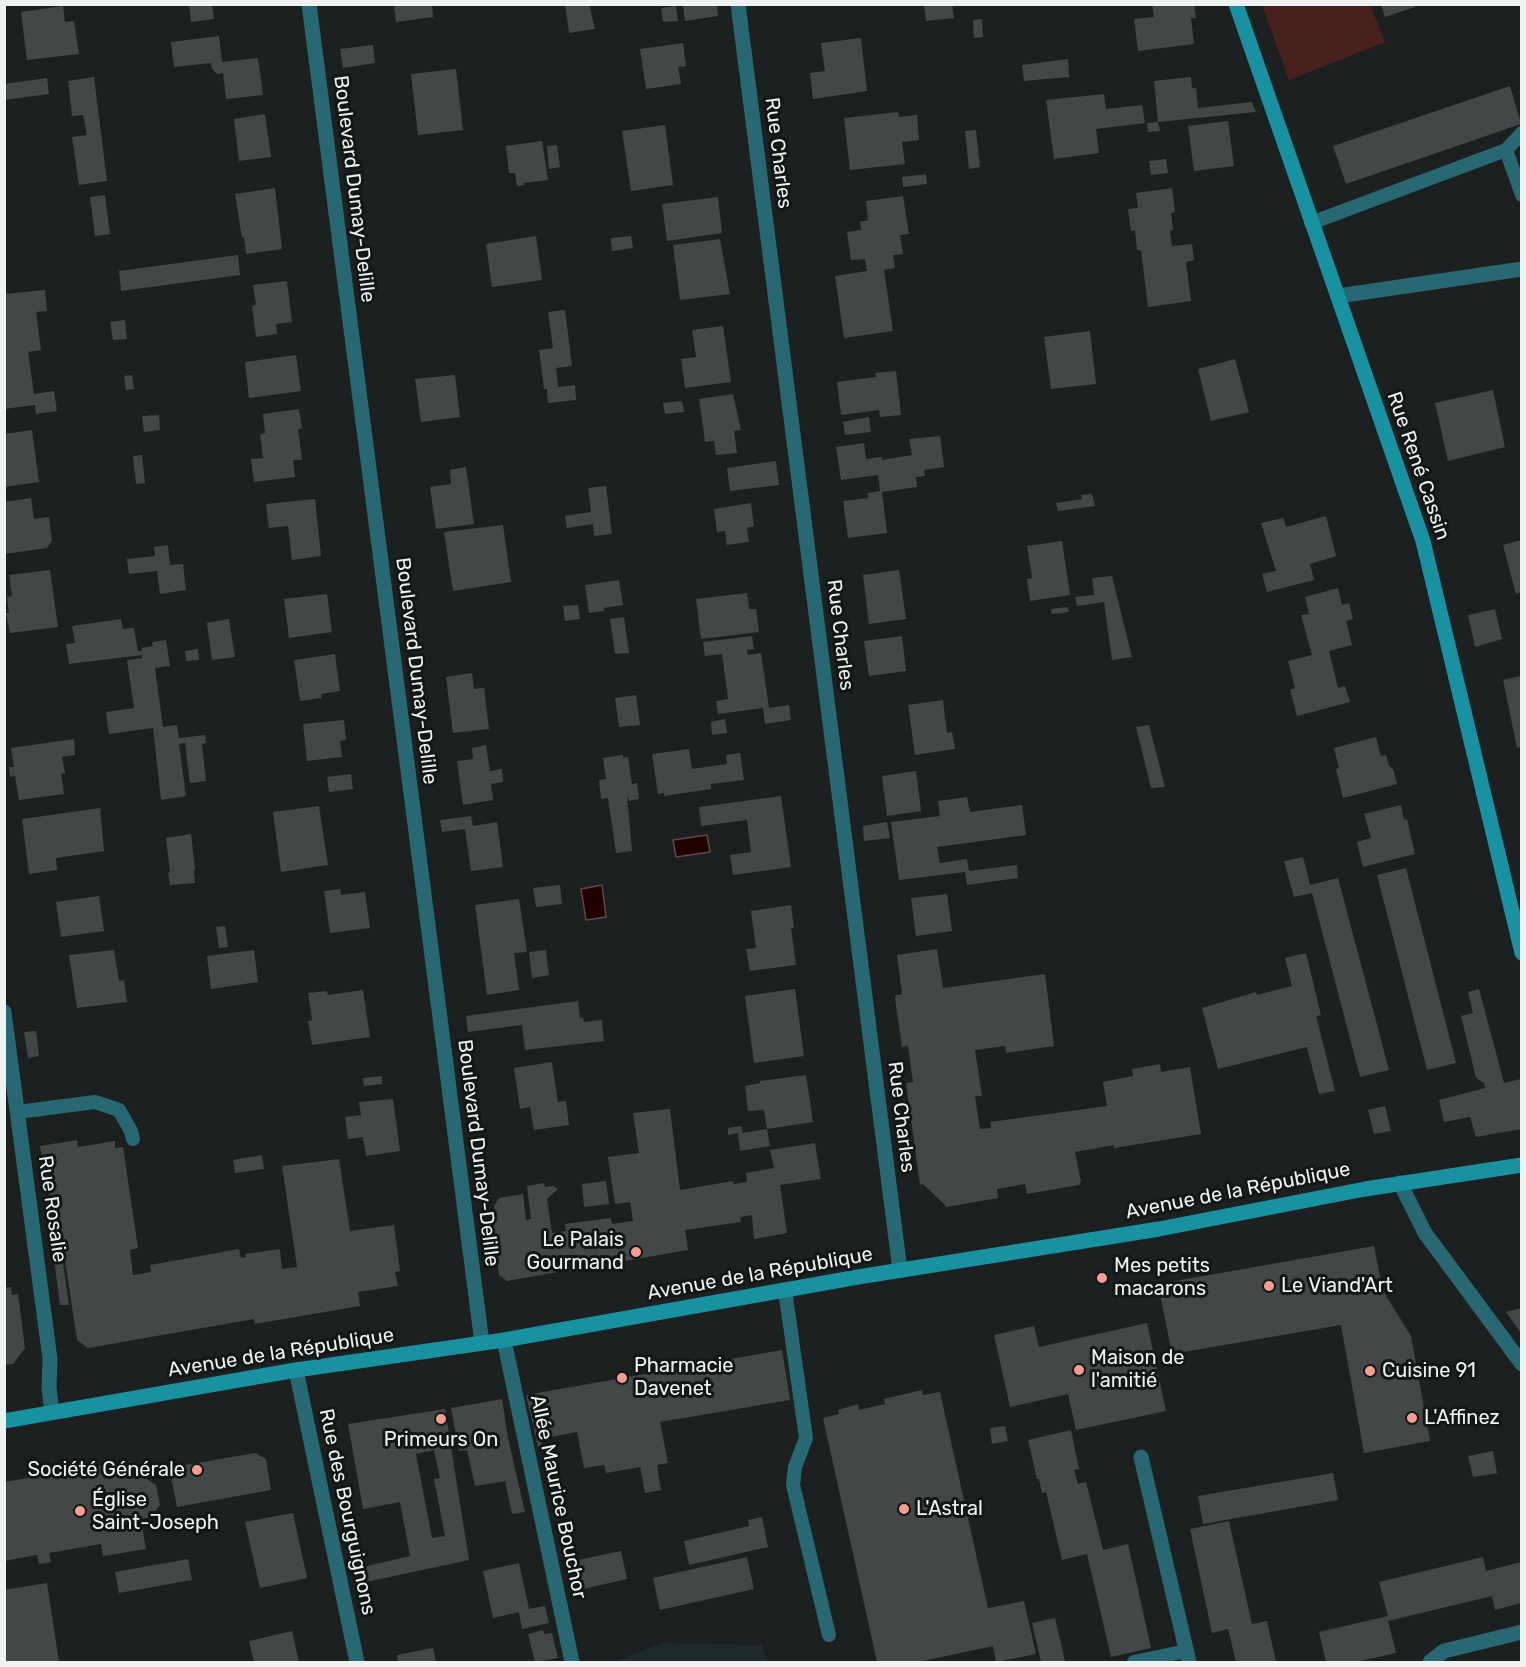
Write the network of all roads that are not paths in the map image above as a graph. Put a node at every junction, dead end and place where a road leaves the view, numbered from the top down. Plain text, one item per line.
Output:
1 (309, 4) edge
2 (738, 4) edge
3 (1236, 4) edge
4 (1521, 133) edge
5 (1506, 150) junction
6 (1521, 195) edge
7 (1311, 223) junction
8 (1521, 269) edge
9 (1338, 296) junction
10 (1521, 954) edge
11 (4, 1012) edge
12 (18, 1112) junction
13 (133, 1139) dead end
14 (1521, 1164) edge
15 (1400, 1183) junction
16 (900, 1270) junction
17 (785, 1290) junction
18 (504, 1340) junction
19 (482, 1343) junction
20 (1521, 1364) edge
21 (296, 1370) junction
22 (52, 1412) junction
23 (4, 1421) edge
24 (1141, 1457) dead end
25 (1521, 1632) edge
26 (829, 1635) dead end
27 (1188, 1657) edge
28 (357, 1662) edge
29 (572, 1662) edge
30 (1134, 1662) edge
31 (1430, 1662) edge

1 - 19 street, Boulevard Dumay-Delille
2 - 16 street, Rue Charles
3 - 7 main road, Rue René Cassin
4 - 5 lane
5 - 6 lane
5 - 7 lane
7 - 9 main road, Rue René Cassin
8 - 9 street
9 - 10 main road, Rue René Cassin
11 - 12 street, Rue Rosalie
12 - 13 lane
12 - 22 street, Rue Rosalie
14 - 15 main road, Avenue de la République
15 - 16 main road, Avenue de la République
15 - 20 street
16 - 17 main road, Avenue de la République
17 - 18 main road, Avenue de la République
17 - 26 lane
18 - 19 main road, Avenue de la République
18 - 29 street, Allée Maurice Bouchor
19 - 21 main road, Avenue de la République
21 - 22 main road, Avenue de la République
21 - 28 street, Rue des Bourguignons
22 - 23 main road, Avenue de la République
24 - 27 street
25 - 31 street
27 - 30 lane

